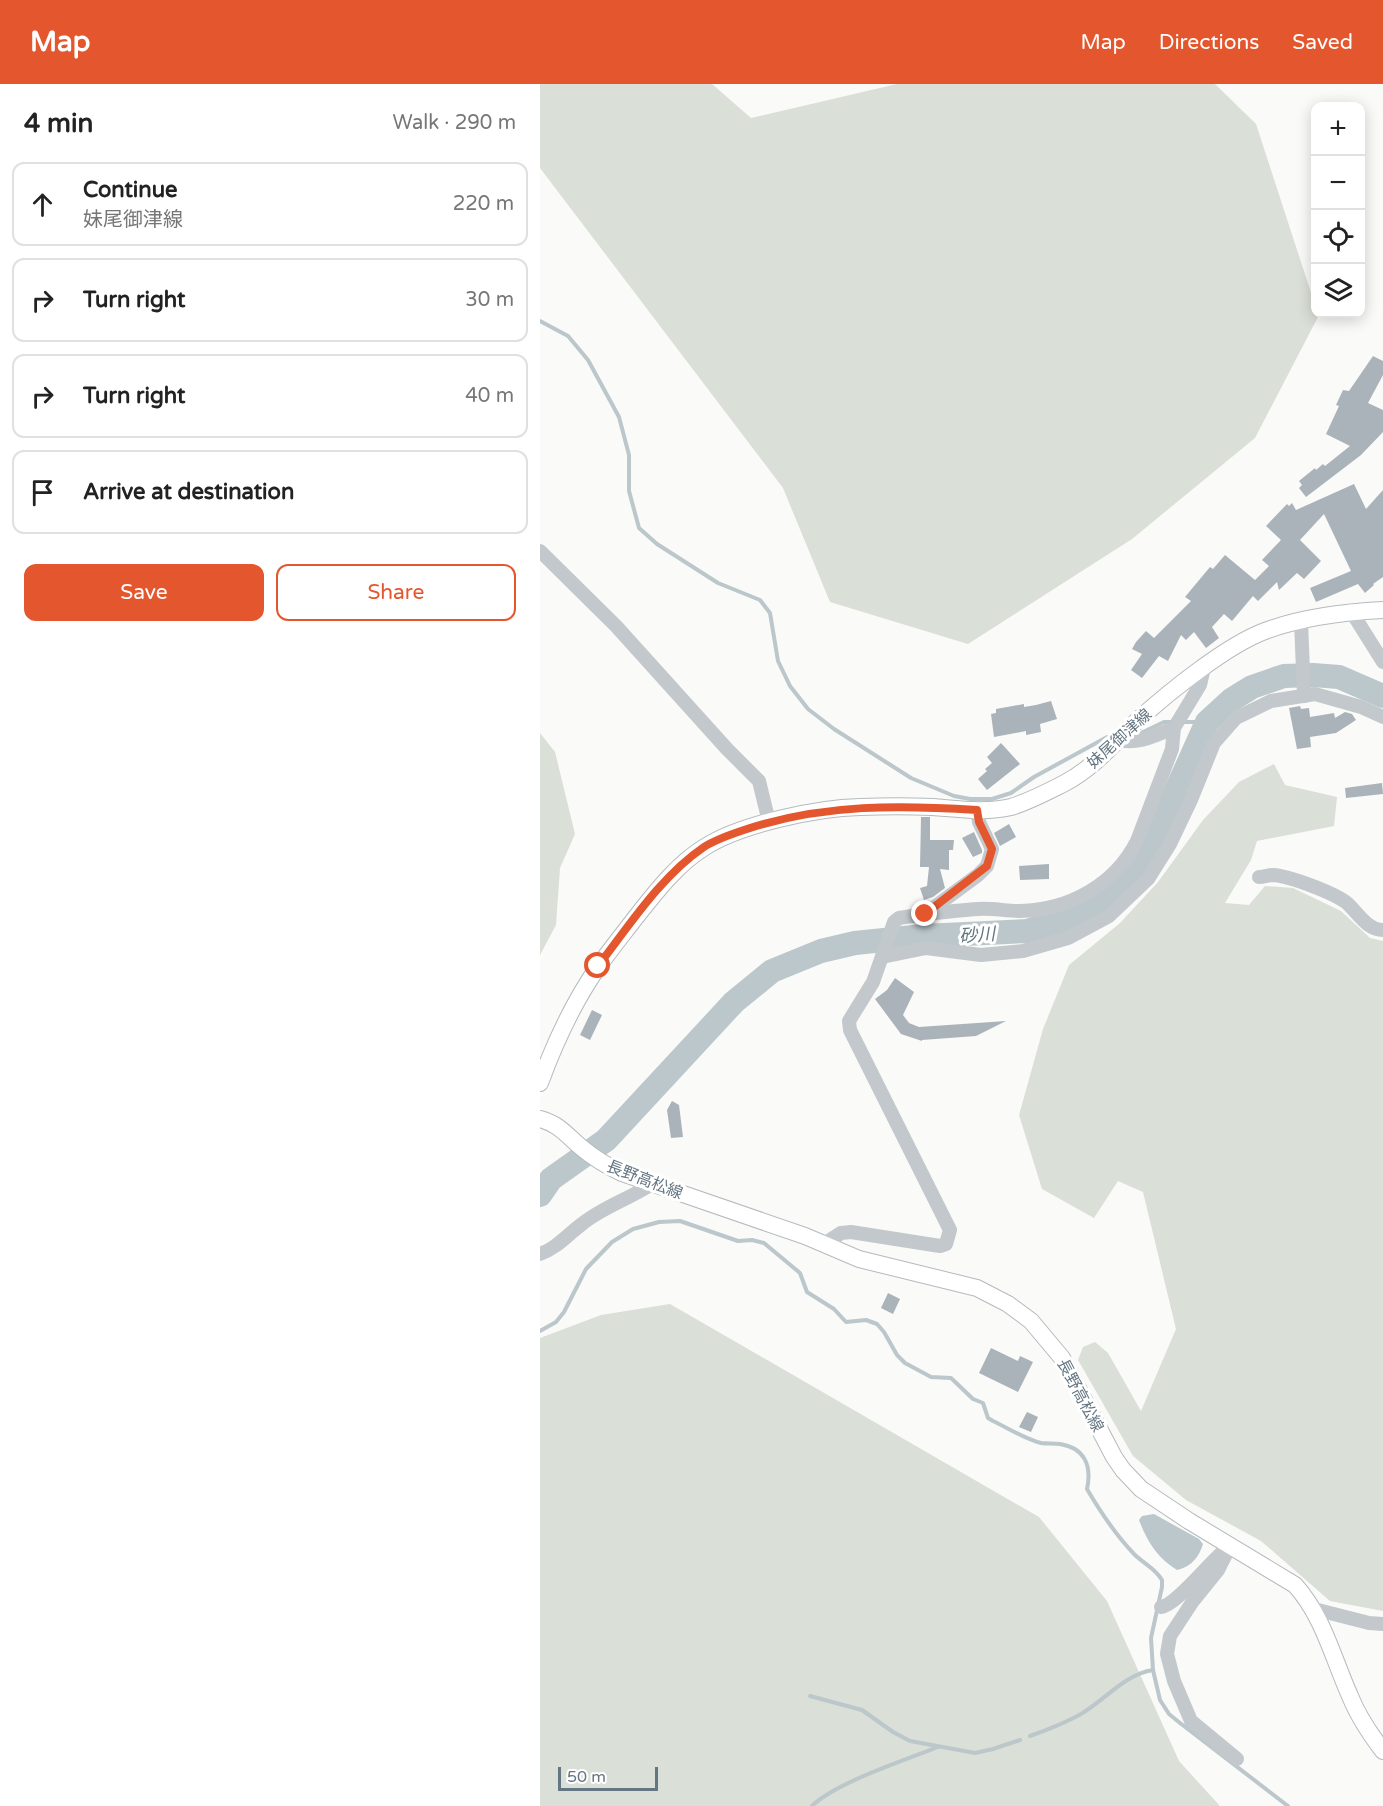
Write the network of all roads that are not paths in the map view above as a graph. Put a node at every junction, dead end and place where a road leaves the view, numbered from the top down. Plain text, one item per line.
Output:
1 (540, 551) edge
2 (1383, 610) edge
3 (1351, 611) junction
4 (1301, 621) junction
5 (1383, 662) edge
6 (1204, 668) junction
7 (1304, 696) junction
8 (1383, 717) edge
9 (1173, 728) junction
10 (1119, 740) junction
11 (977, 810) junction
12 (770, 822) junction
13 (1259, 877) dead end
14 (925, 914) junction
15 (1383, 930) edge
16 (882, 957) junction
17 (540, 1083) edge
18 (540, 1119) edge
19 (652, 1184) junction
20 (824, 1244) junction
21 (540, 1254) edge
22 (1230, 1546) junction
23 (1161, 1607) dead end
24 (1314, 1609) junction
25 (1383, 1624) edge
26 (1383, 1751) edge
27 (1237, 1759) dead end

1 - 12 street
2 - 3 main road, 妹尾御津線
3 - 4 main road, 妹尾御津線
3 - 5 street
4 - 6 main road, 妹尾御津線
4 - 7 street
6 - 9 street
6 - 10 main road, 妹尾御津線
7 - 8 street
7 - 16 street
9 - 10 street
9 - 14 street
10 - 11 main road, 妹尾御津線
11 - 12 main road, 妹尾御津線
11 - 14 street
12 - 17 main road, 妹尾御津線
13 - 15 street
14 - 16 street
16 - 20 street
18 - 19 main road, 長野高松線
19 - 20 main road, 長野高松線
19 - 21 street
20 - 22 main road, 長野高松線
22 - 23 street
22 - 24 main road, 長野高松線
22 - 27 street
24 - 25 street
24 - 26 main road, 長野高松線

